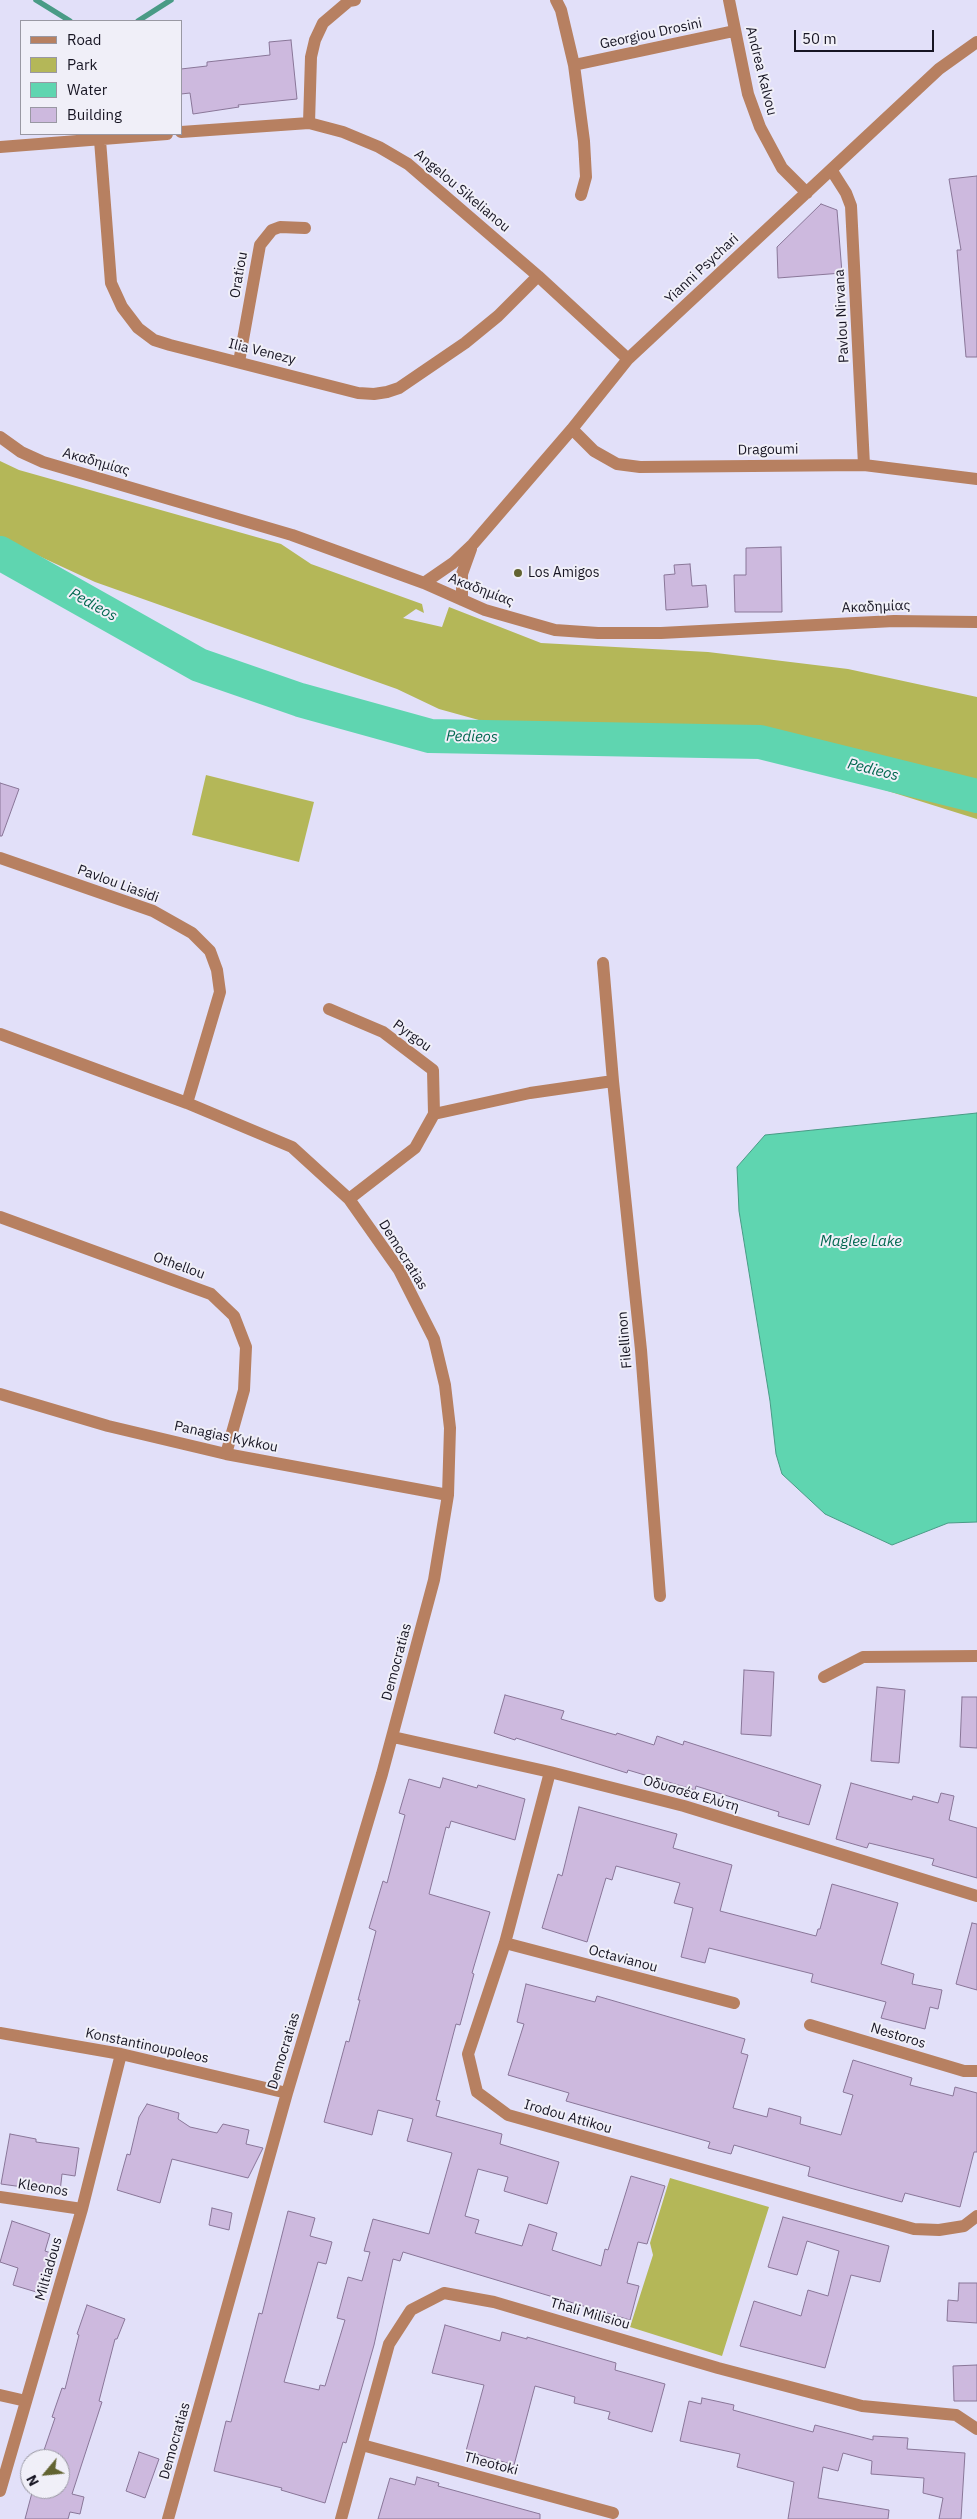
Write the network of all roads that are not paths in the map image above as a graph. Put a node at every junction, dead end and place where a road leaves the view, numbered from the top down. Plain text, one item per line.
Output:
1 (355, 0) edge
2 (556, 0) edge
3 (729, 0) edge
4 (734, 31) junction
5 (977, 42) edge
6 (574, 66) junction
7 (309, 123) junction
8 (182, 132) edge
9 (156, 135) edge
10 (100, 140) junction
11 (0, 147) edge
12 (832, 171) junction
13 (807, 193) junction
14 (581, 195) dead end
15 (305, 228) dead end
16 (538, 276) junction
17 (628, 358) junction
18 (239, 362) junction
19 (572, 429) junction
20 (0, 437) edge
21 (864, 464) junction
22 (977, 479) edge
23 (473, 544) junction
24 (424, 583) junction
25 (462, 600) junction
26 (977, 622) edge
27 (0, 858) edge
28 (603, 963) dead end
29 (329, 1009) dead end
30 (0, 1034) edge
31 (613, 1082) junction
32 (186, 1103) junction
33 (434, 1114) junction
34 (349, 1199) junction
35 (0, 1217) edge
36 (0, 1394) edge
37 (226, 1454) junction
38 (448, 1495) junction
39 (660, 1596) dead end
40 (977, 1656) edge
41 (824, 1677) dead end
42 (393, 1737) junction
43 (550, 1772) junction
44 (977, 1896) edge
45 (505, 1943) junction
46 (734, 2003) dead end
47 (810, 2025) dead end
48 (0, 2033) edge
49 (121, 2054) junction
50 (977, 2071) edge
51 (287, 2093) junction
52 (0, 2196) edge
53 (82, 2209) junction
54 (977, 2216) edge
55 (0, 2395) edge
56 (26, 2401) junction
57 (977, 2429) edge
58 (362, 2445) junction
59 (0, 2491) edge
60 (613, 2513) dead end
61 (168, 2519) edge
62 (341, 2519) edge

1 - 7 street
2 - 6 street
3 - 4 street, Andrea Kalvou
4 - 6 street, Georgiou Drosini
4 - 13 street, Andrea Kalvou
5 - 12 street, Yianni Psychari
6 - 14 street
7 - 8 street, Angelou Sikelianou
7 - 16 street, Angelou Sikelianou
9 - 10 street
10 - 11 street
10 - 18 street, Ilia Venezy
12 - 13 street, Yianni Psychari
12 - 21 street, Pavlou Nirvana
13 - 17 street, Yianni Psychari
15 - 18 street, Oratiou
16 - 17 street, Angelou Sikelianou
16 - 18 street, Ilia Venezy
17 - 19 street, Yianni Psychari
19 - 21 street, Dragoumi
19 - 23 street, Yianni Psychari
20 - 24 street, Ακαδημίας
21 - 22 street, Dragoumi
23 - 24 street, Yianni Psychari
23 - 25 street, Yianni Psychari
24 - 25 street, Ακαδημίας
25 - 26 street, Ακαδημίας
27 - 32 street, Pavlou Liasidi
28 - 31 street, Filellinon
29 - 33 street, Pyrgou
30 - 32 street, Democratias
31 - 33 street
31 - 39 street, Filellinon
32 - 34 street, Democratias
33 - 34 street
34 - 38 street, Democratias
35 - 37 street, Othellou
36 - 37 street, Panagias Kykkou
37 - 38 street, Panagias Kykkou
38 - 42 street, Democratias
40 - 41 street
42 - 43 street, Οδυσσέα Ελύτη
42 - 51 street, Democratias
43 - 44 street, Οδυσσέα Ελύτη
43 - 45 street, Irodou Attikou
45 - 46 street, Octavianou
45 - 54 street, Irodou Attikou
47 - 50 street, Nestoros
48 - 49 street, Konstantinoupoleos
49 - 51 street, Konstantinoupoleos
49 - 53 street, Miltiadous
51 - 61 street, Democratias
52 - 53 street, Kleonos
53 - 56 street, Miltiadous
55 - 56 street
56 - 59 street, Miltiadous
57 - 58 street, Thali Milisiou
58 - 60 street, Theotoki
58 - 62 street, Thali Milisiou

